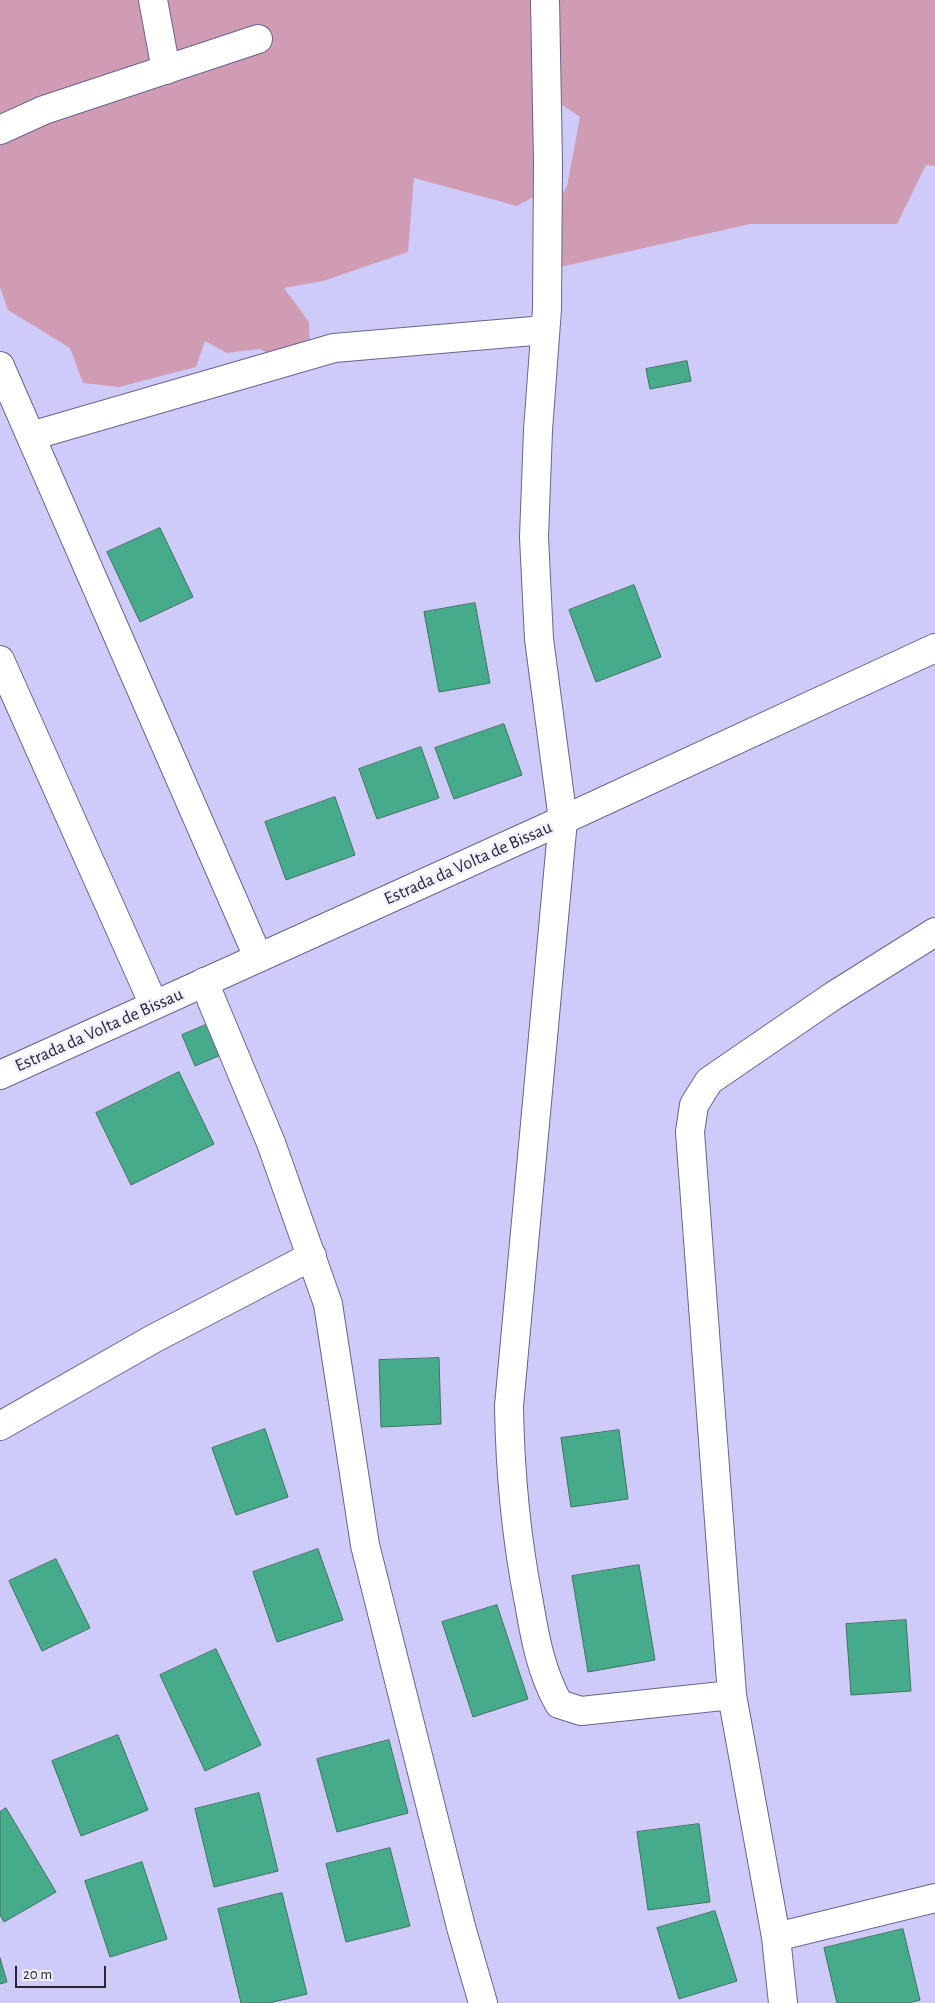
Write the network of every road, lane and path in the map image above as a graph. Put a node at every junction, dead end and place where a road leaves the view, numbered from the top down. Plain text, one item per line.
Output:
1 (153, 0) edge
2 (545, 0) edge
3 (258, 39) dead end
4 (166, 70) junction
5 (0, 130) edge
6 (545, 330) junction
7 (0, 366) edge
8 (31, 436) junction
9 (935, 648) edge
10 (0, 660) edge
11 (563, 820) junction
12 (935, 932) edge
13 (258, 957) junction
14 (204, 982) junction
15 (154, 1005) junction
16 (0, 1075) edge
17 (312, 1256) junction
18 (0, 1426) edge
19 (732, 1695) junction
20 (935, 1898) edge
21 (776, 1937) junction
22 (483, 2003) edge
23 (782, 2003) edge

1 - 4 street
2 - 6 street
3 - 4 street
4 - 5 street
6 - 8 street
6 - 11 street
7 - 8 street
8 - 13 street
9 - 11 street, Estrada da Volta de Bissau
10 - 15 street
11 - 13 street, Estrada da Volta de Bissau
11 - 19 street
12 - 19 street
13 - 14 street, Estrada da Volta de Bissau
14 - 15 street, Estrada da Volta de Bissau
14 - 17 street
15 - 16 street, Estrada da Volta de Bissau
17 - 18 street
17 - 22 street
19 - 21 street
20 - 21 street
21 - 23 street

